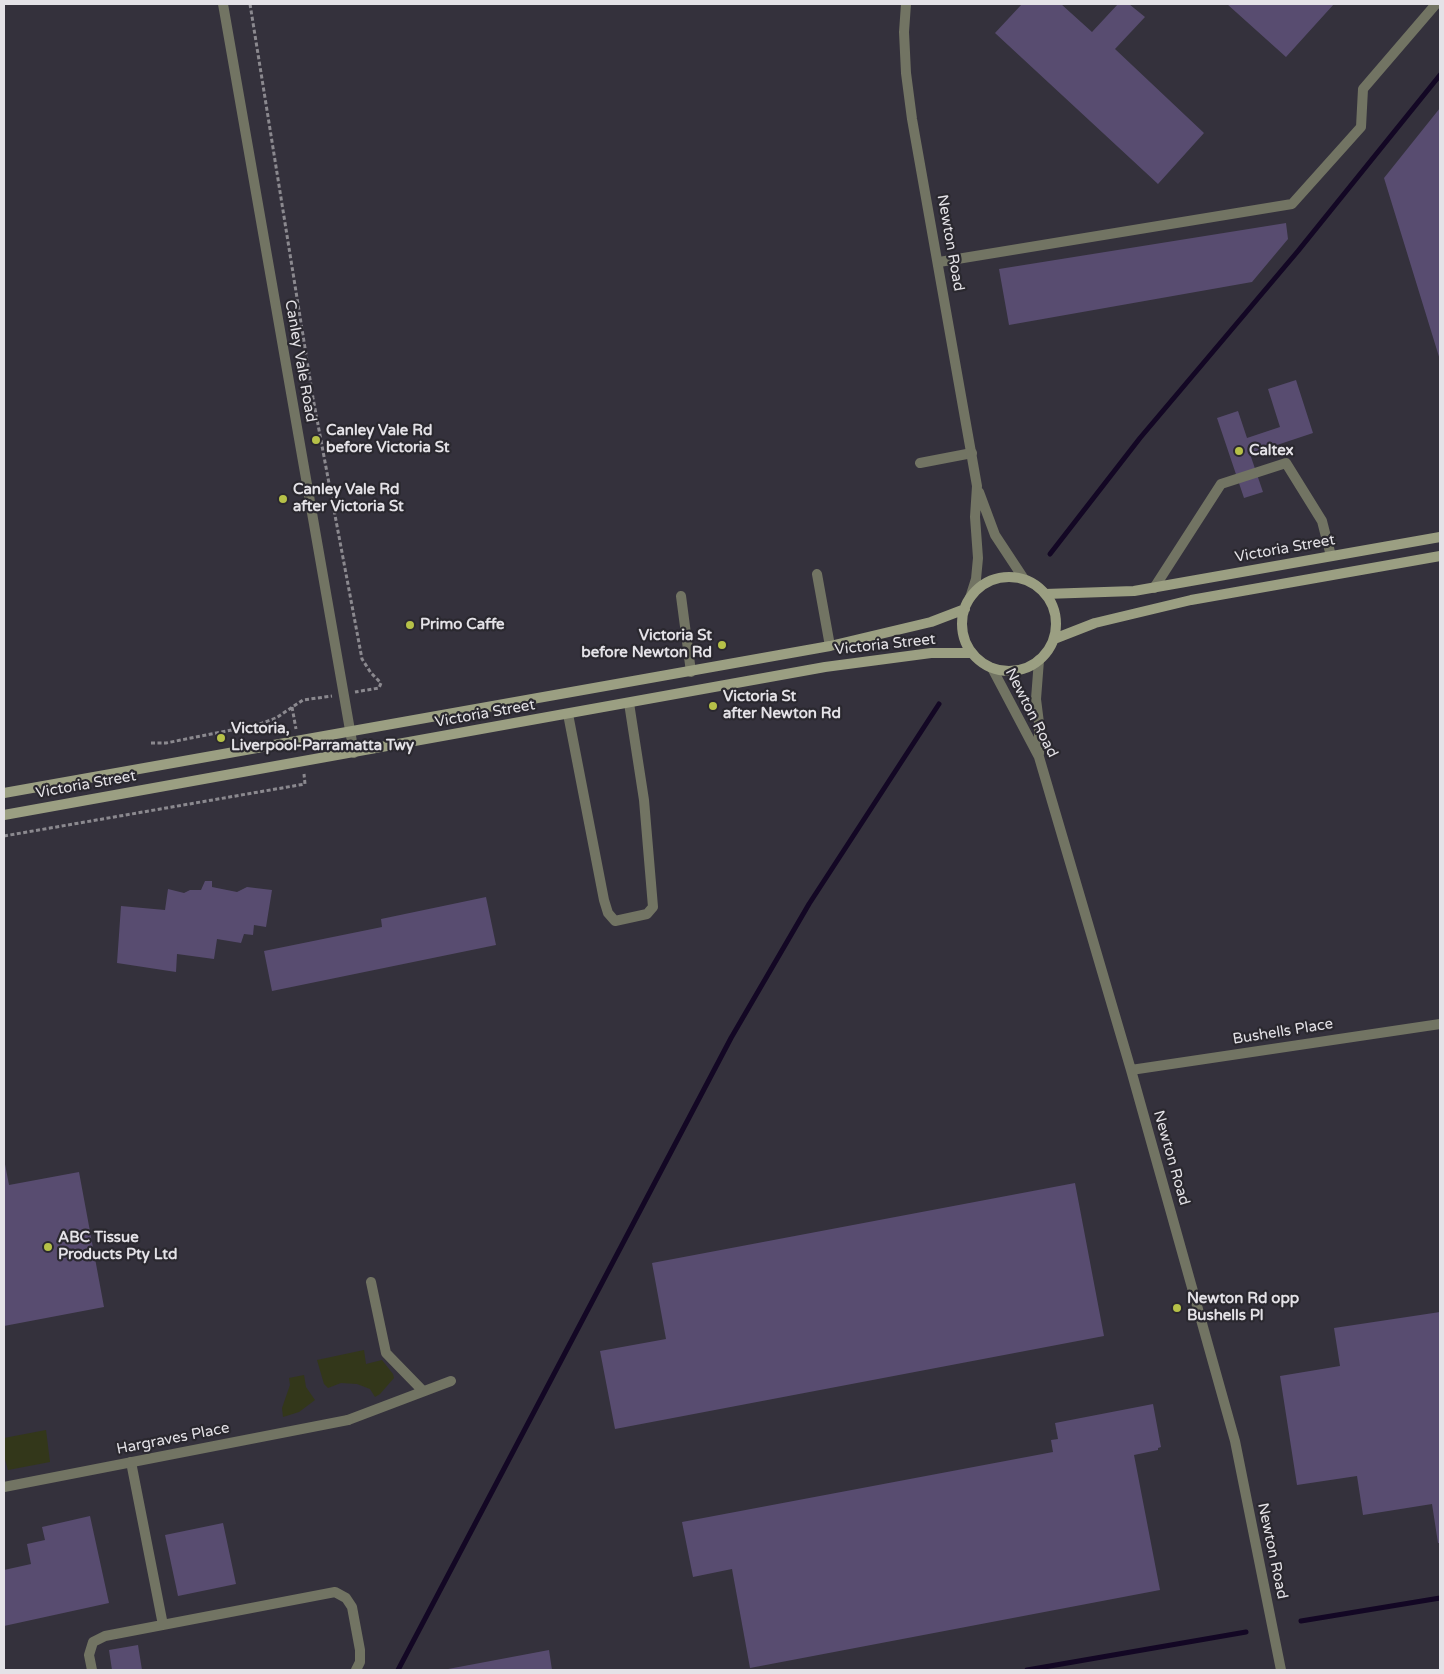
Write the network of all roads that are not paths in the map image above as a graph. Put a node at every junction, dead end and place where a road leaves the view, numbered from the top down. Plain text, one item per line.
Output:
1 (222, 4) edge
2 (906, 4) edge
3 (1436, 4) edge
4 (939, 262) junction
5 (972, 453) junction
6 (920, 463) dead end
7 (977, 486) junction
8 (1440, 536) edge
9 (1331, 556) junction
10 (1440, 556) edge
11 (817, 574) dead end
12 (1024, 579) junction
13 (1154, 588) junction
14 (1045, 594) junction
15 (680, 596) dead end
16 (970, 598) junction
17 (965, 609) junction
18 (1054, 639) junction
19 (830, 646) junction
20 (972, 653) junction
21 (1040, 660) junction
22 (992, 668) junction
23 (691, 672) junction
24 (629, 703) junction
25 (568, 714) junction
26 (350, 732) junction
27 (354, 753) junction
28 (1039, 757) junction
29 (4, 793) edge
30 (4, 815) edge
31 (1440, 1024) edge
32 (1131, 1070) junction
33 (371, 1282) dead end
34 (451, 1381) dead end
35 (423, 1392) junction
36 (131, 1462) junction
37 (4, 1487) edge
38 (163, 1625) junction
39 (92, 1670) edge
40 (356, 1670) edge
41 (1282, 1670) edge

1 - 26 street, Canley Vale Road
2 - 4 street, Newton Road
3 - 4 street
4 - 5 street, Newton Road
5 - 6 street
5 - 7 street, Newton Road
7 - 12 street, Newton Road
7 - 16 street, Newton Road
8 - 9 main road, Victoria Street
9 - 13 main road, Victoria Street
9 - 13 street
10 - 18 main road
11 - 19 street
12 - 14 main road
12 - 16 main road
13 - 14 main road, Victoria Street
14 - 18 main road
15 - 23 street
16 - 17 main road
17 - 19 main road, Victoria Street
17 - 20 main road
18 - 21 main road
19 - 23 main road, Victoria Street
20 - 22 main road
20 - 24 main road, Victoria Street
21 - 22 main road
21 - 28 street
22 - 28 street, Newton Road
23 - 26 main road, Victoria Street
24 - 25 main road, Victoria Street
24 - 25 street
25 - 27 main road, Victoria Street
26 - 27 street, Canley Vale Road
26 - 29 main road, Victoria Street
27 - 30 main road, Victoria Street
28 - 32 street, Newton Road
31 - 32 street, Bushells Place
32 - 41 street, Newton Road
33 - 35 street
34 - 35 street, Hargraves Place
35 - 36 street, Hargraves Place
36 - 37 street, Hargraves Place
36 - 38 street
38 - 39 street
38 - 40 street

